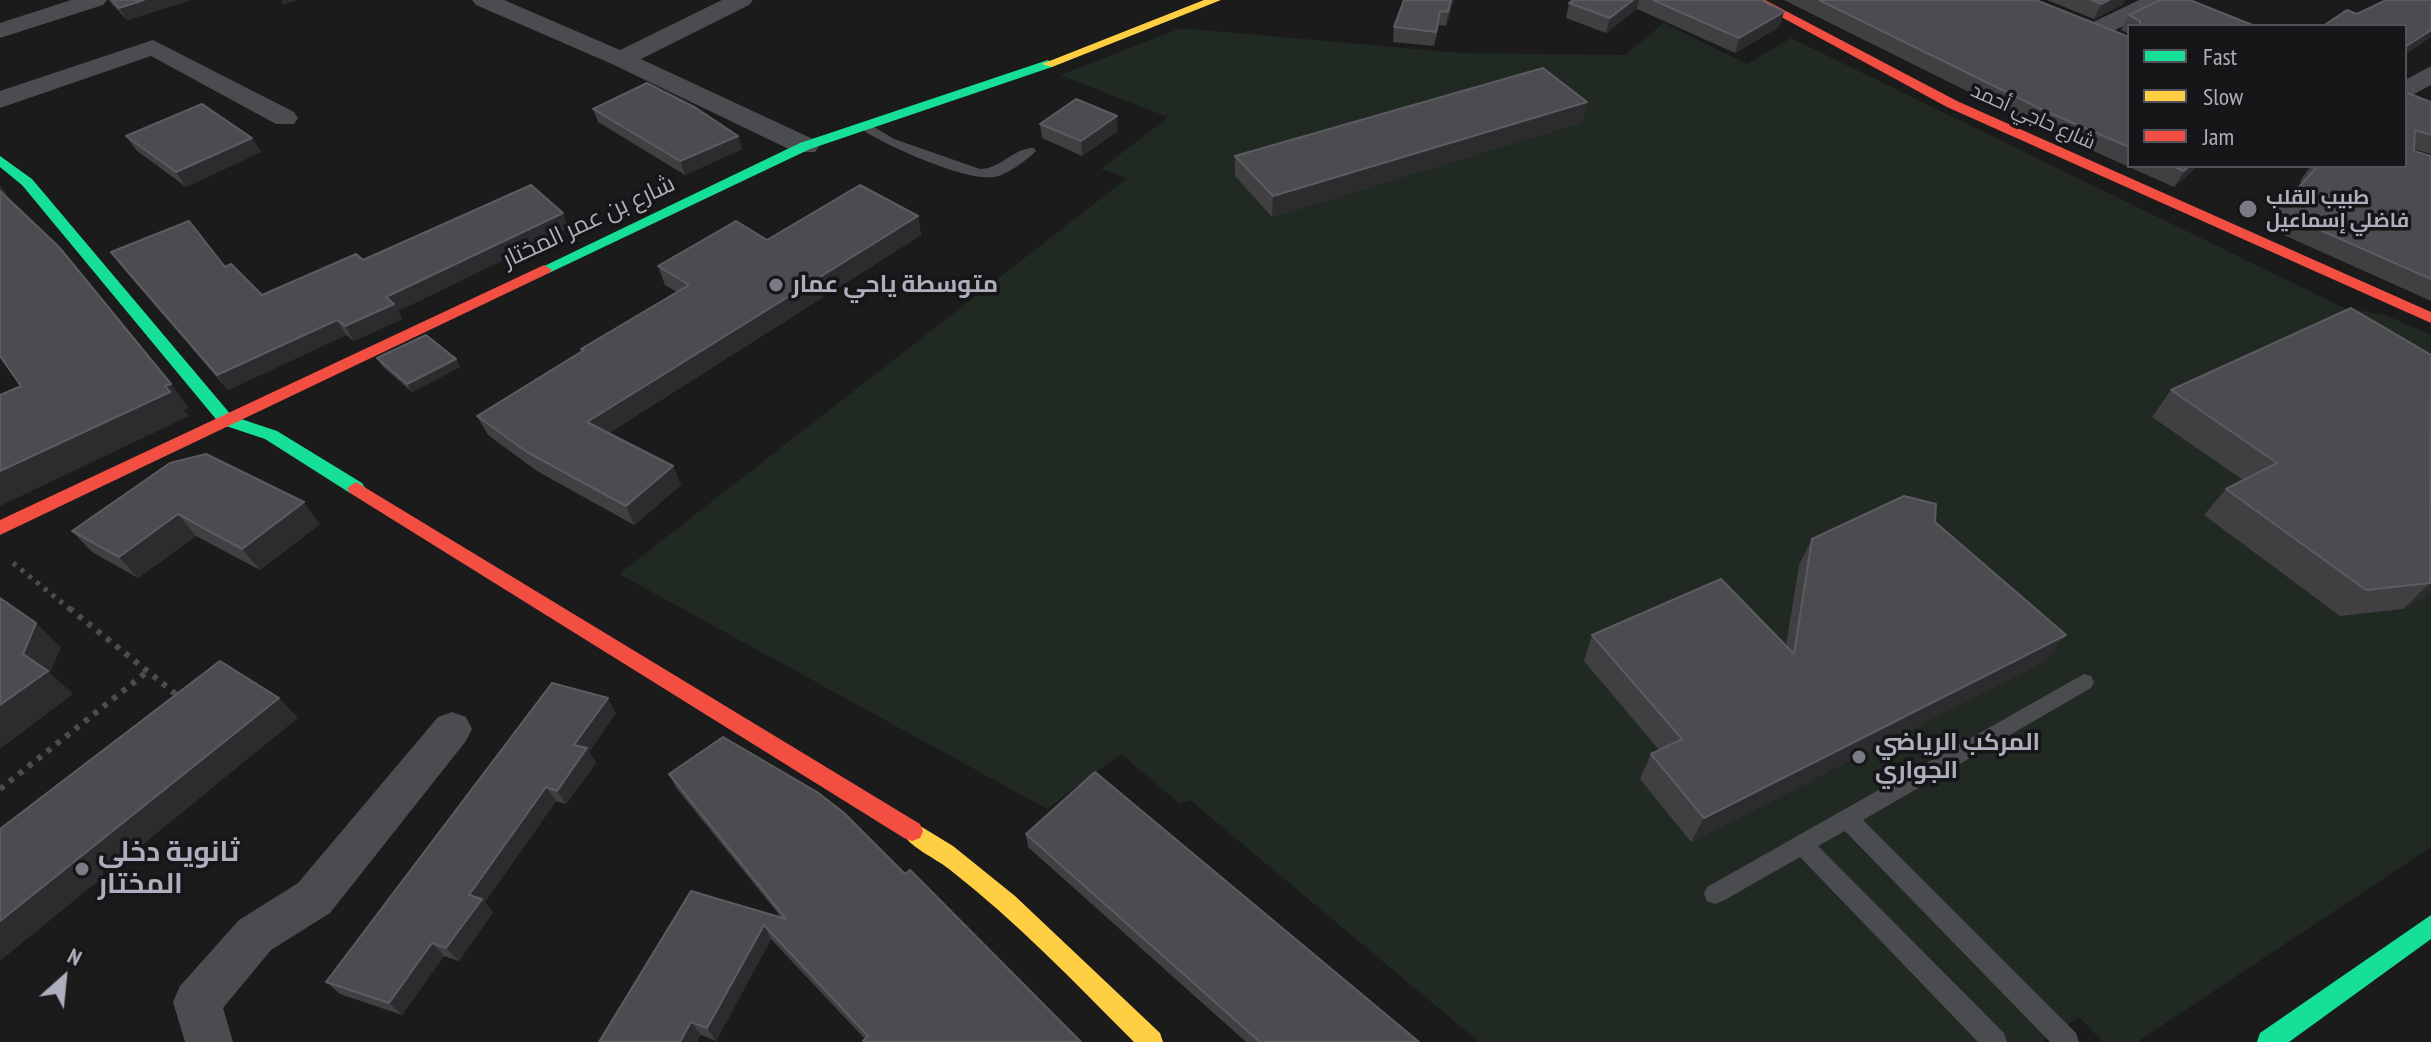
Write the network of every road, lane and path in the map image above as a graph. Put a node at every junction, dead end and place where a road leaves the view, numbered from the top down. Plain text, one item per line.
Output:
1 (95, 0) edge
2 (487, 0) edge
3 (741, 0) edge
4 (1215, 0) edge
5 (1756, 0) edge
6 (2158, 0) edge
7 (2069, 20) edge
8 (0, 31) edge
9 (2094, 31) junction
10 (2127, 44) edge
11 (621, 59) junction
12 (2431, 74) edge
13 (2407, 90) edge
14 (0, 100) edge
15 (285, 118) dead end
16 (866, 126) junction
17 (805, 146) junction
18 (1029, 151) dead end
19 (0, 160) edge
20 (2431, 318) edge
21 (226, 420) junction
22 (0, 528) edge
23 (5, 556) dead end
24 (148, 671) junction
25 (2084, 682) dead end
26 (177, 695) edge
27 (452, 729) dead end
28 (0, 789) edge
29 (1847, 818) junction
30 (1802, 844) junction
31 (1715, 894) dead end
32 (2431, 926) edge
33 (209, 1042) edge
34 (1151, 1042) edge
35 (1995, 1042) edge
36 (2067, 1042) edge
37 (2269, 1042) edge

1 - 8 street
2 - 11 street
3 - 11 street
4 - 16 street, شارع بن عمر المختار
5 - 20 street, شارع حاجي أحمد
6 - 9 street
7 - 9 street
9 - 10 street
11 - 17 street
12 - 13 street
14 - 15 street
16 - 17 street, شارع بن عمر المختار
16 - 18 lane
17 - 21 street, شارع بن عمر المختار
19 - 21 street
21 - 22 street, شارع بن عمر المختار
21 - 34 street
23 - 24 path
24 - 26 path
24 - 28 path
25 - 29 lane
27 - 33 street
29 - 30 lane
29 - 36 lane
30 - 31 lane
30 - 35 lane
32 - 37 street

